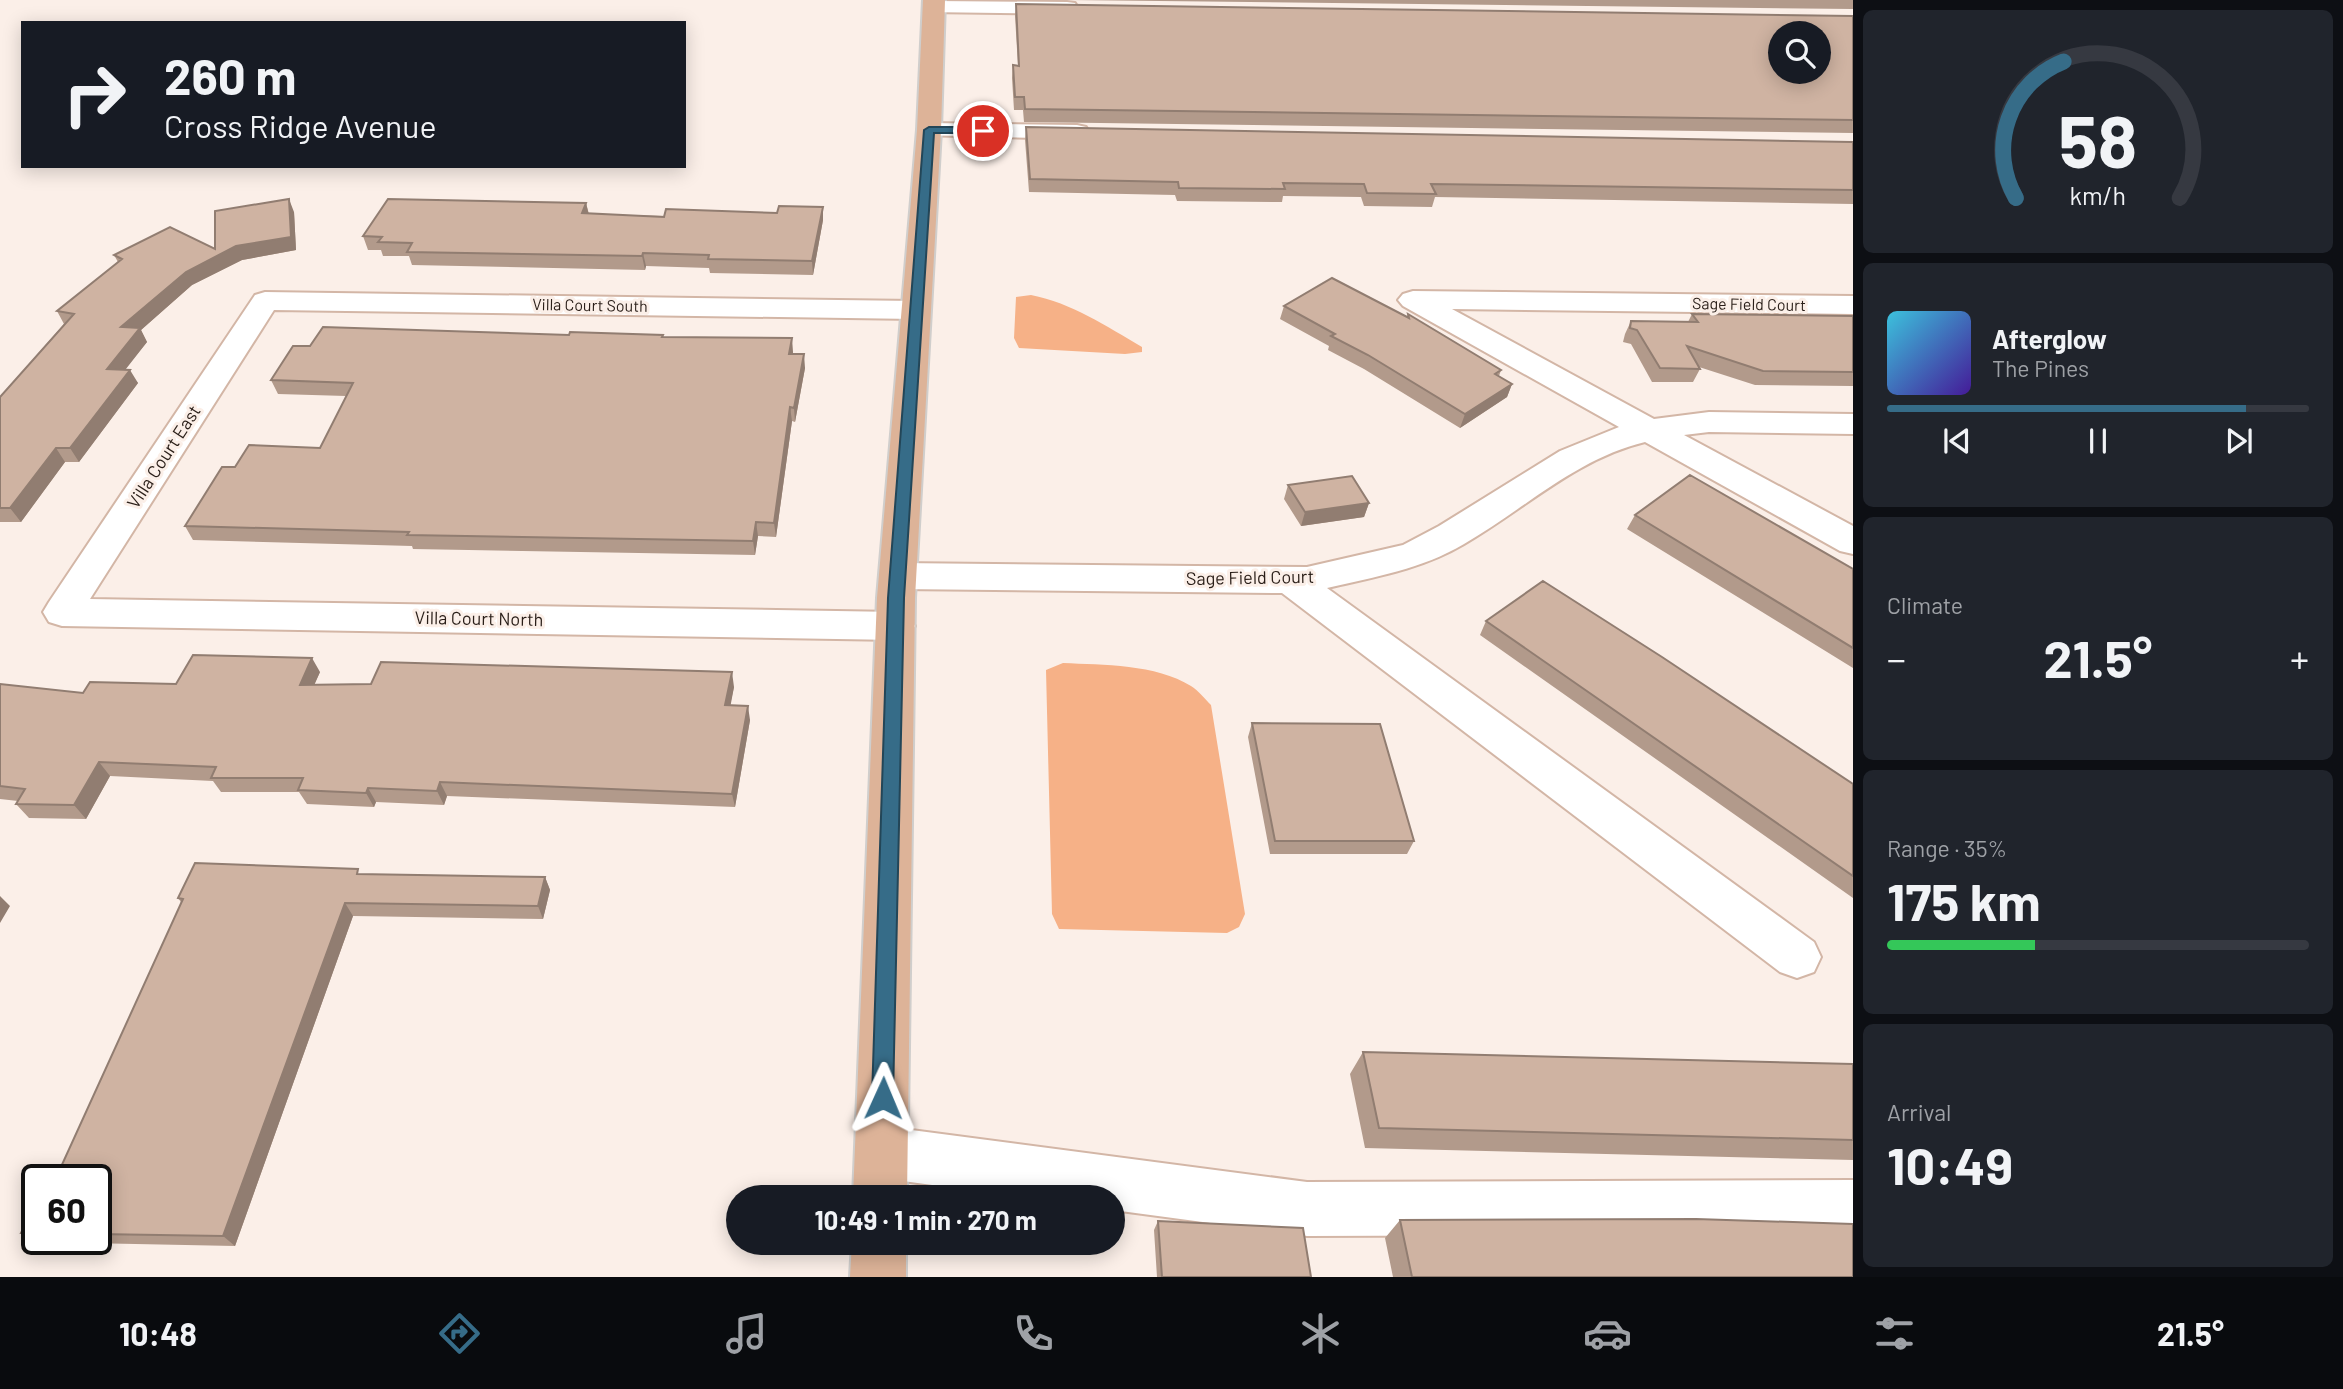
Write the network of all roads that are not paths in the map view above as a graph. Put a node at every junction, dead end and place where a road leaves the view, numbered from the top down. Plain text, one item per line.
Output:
1 (934, 3) edge
2 (1091, 9) edge
3 (929, 130) junction
4 (1094, 132) edge
5 (265, 301) joint
6 (1853, 305) edge
7 (915, 310) junction
8 (1853, 424) edge
9 (1651, 430) junction
10 (1853, 542) edge
11 (898, 576) junction
12 (1290, 580) junction
13 (62, 612) joint
14 (896, 626) junction
15 (1797, 957) dead end
16 (881, 1175) edge
17 (1853, 1207) edge
18 (879, 1255) edge
19 (878, 1277) edge

1 - 2 street
1 - 3 main road
3 - 4 street
3 - 7 main road
5 - 7 street, Villa Court South
5 - 13 street, Villa Court East
6 - 9 street, Sage Field Court
7 - 11 main road
8 - 9 street, Sage Field Court
9 - 10 street, Sage Field Court
9 - 12 street, Sage Field Court
11 - 12 street, Sage Field Court
11 - 14 main road
12 - 15 street
13 - 14 street, Villa Court North
14 - 16 main road
16 - 17 street
18 - 19 main road

